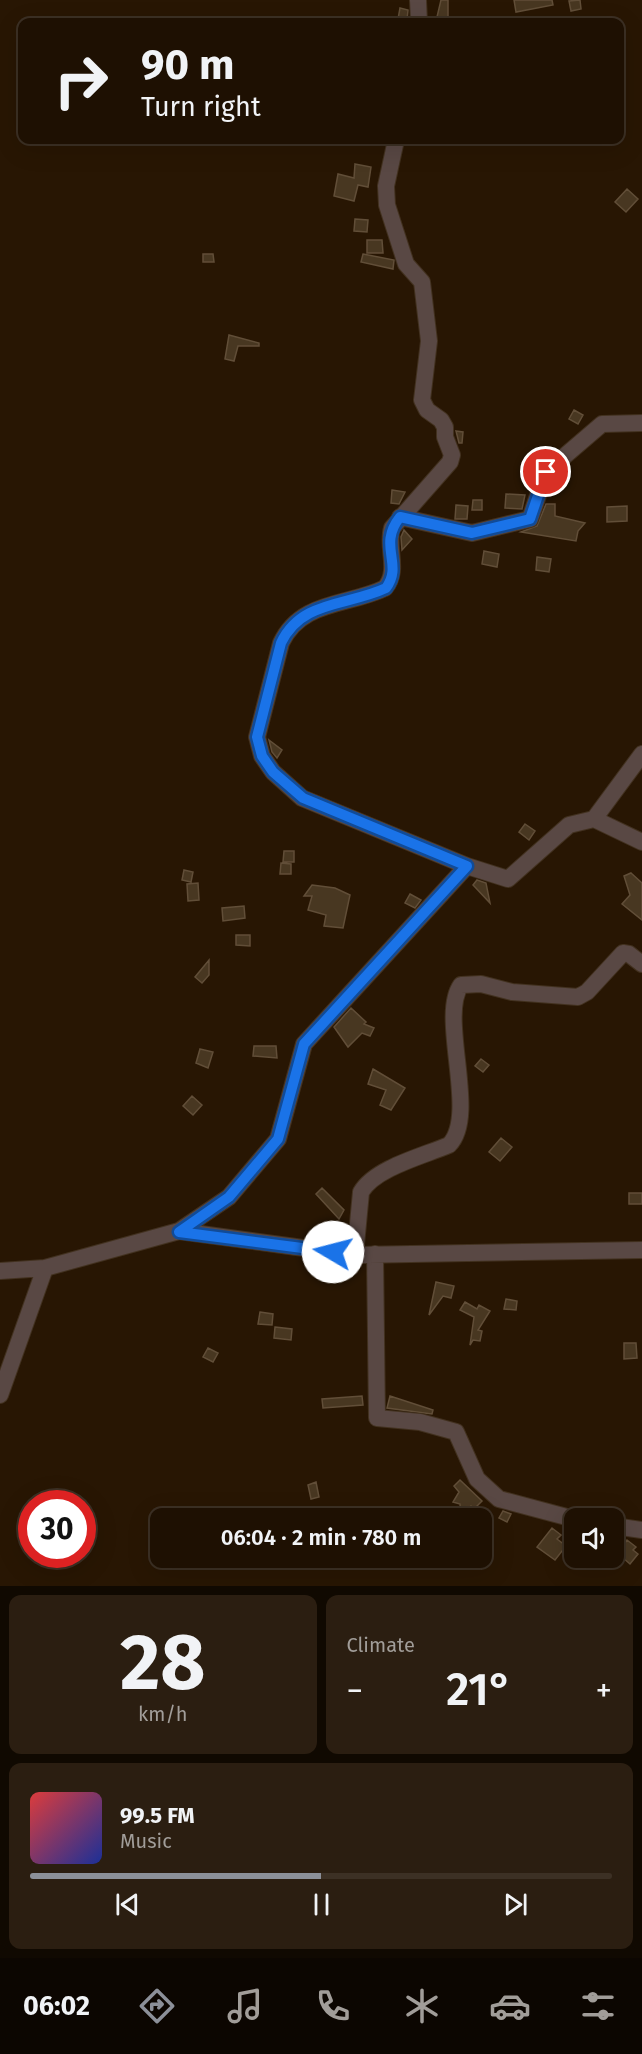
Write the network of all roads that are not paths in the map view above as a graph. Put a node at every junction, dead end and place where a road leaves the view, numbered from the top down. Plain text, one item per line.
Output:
1 (418, 0) edge
2 (419, 18) edge
3 (395, 144) edge
4 (642, 423) edge
5 (400, 517) junction
6 (642, 754) edge
7 (594, 819) junction
8 (642, 842) edge
9 (467, 866) junction
10 (642, 964) edge
11 (179, 1232) junction
12 (642, 1250) edge
13 (375, 1254) junction
14 (355, 1255) junction
15 (45, 1268) junction
16 (0, 1271) edge
17 (0, 1395) edge
18 (564, 1516) edge
19 (624, 1527) edge
20 (642, 1530) edge

1 - 2 street
3 - 5 street
4 - 5 street
5 - 9 street
6 - 7 street
7 - 8 street
7 - 9 street
9 - 11 street
10 - 14 street
11 - 14 street
11 - 15 street
12 - 13 street
13 - 14 street
13 - 18 street
15 - 16 street
15 - 17 street
19 - 20 street

